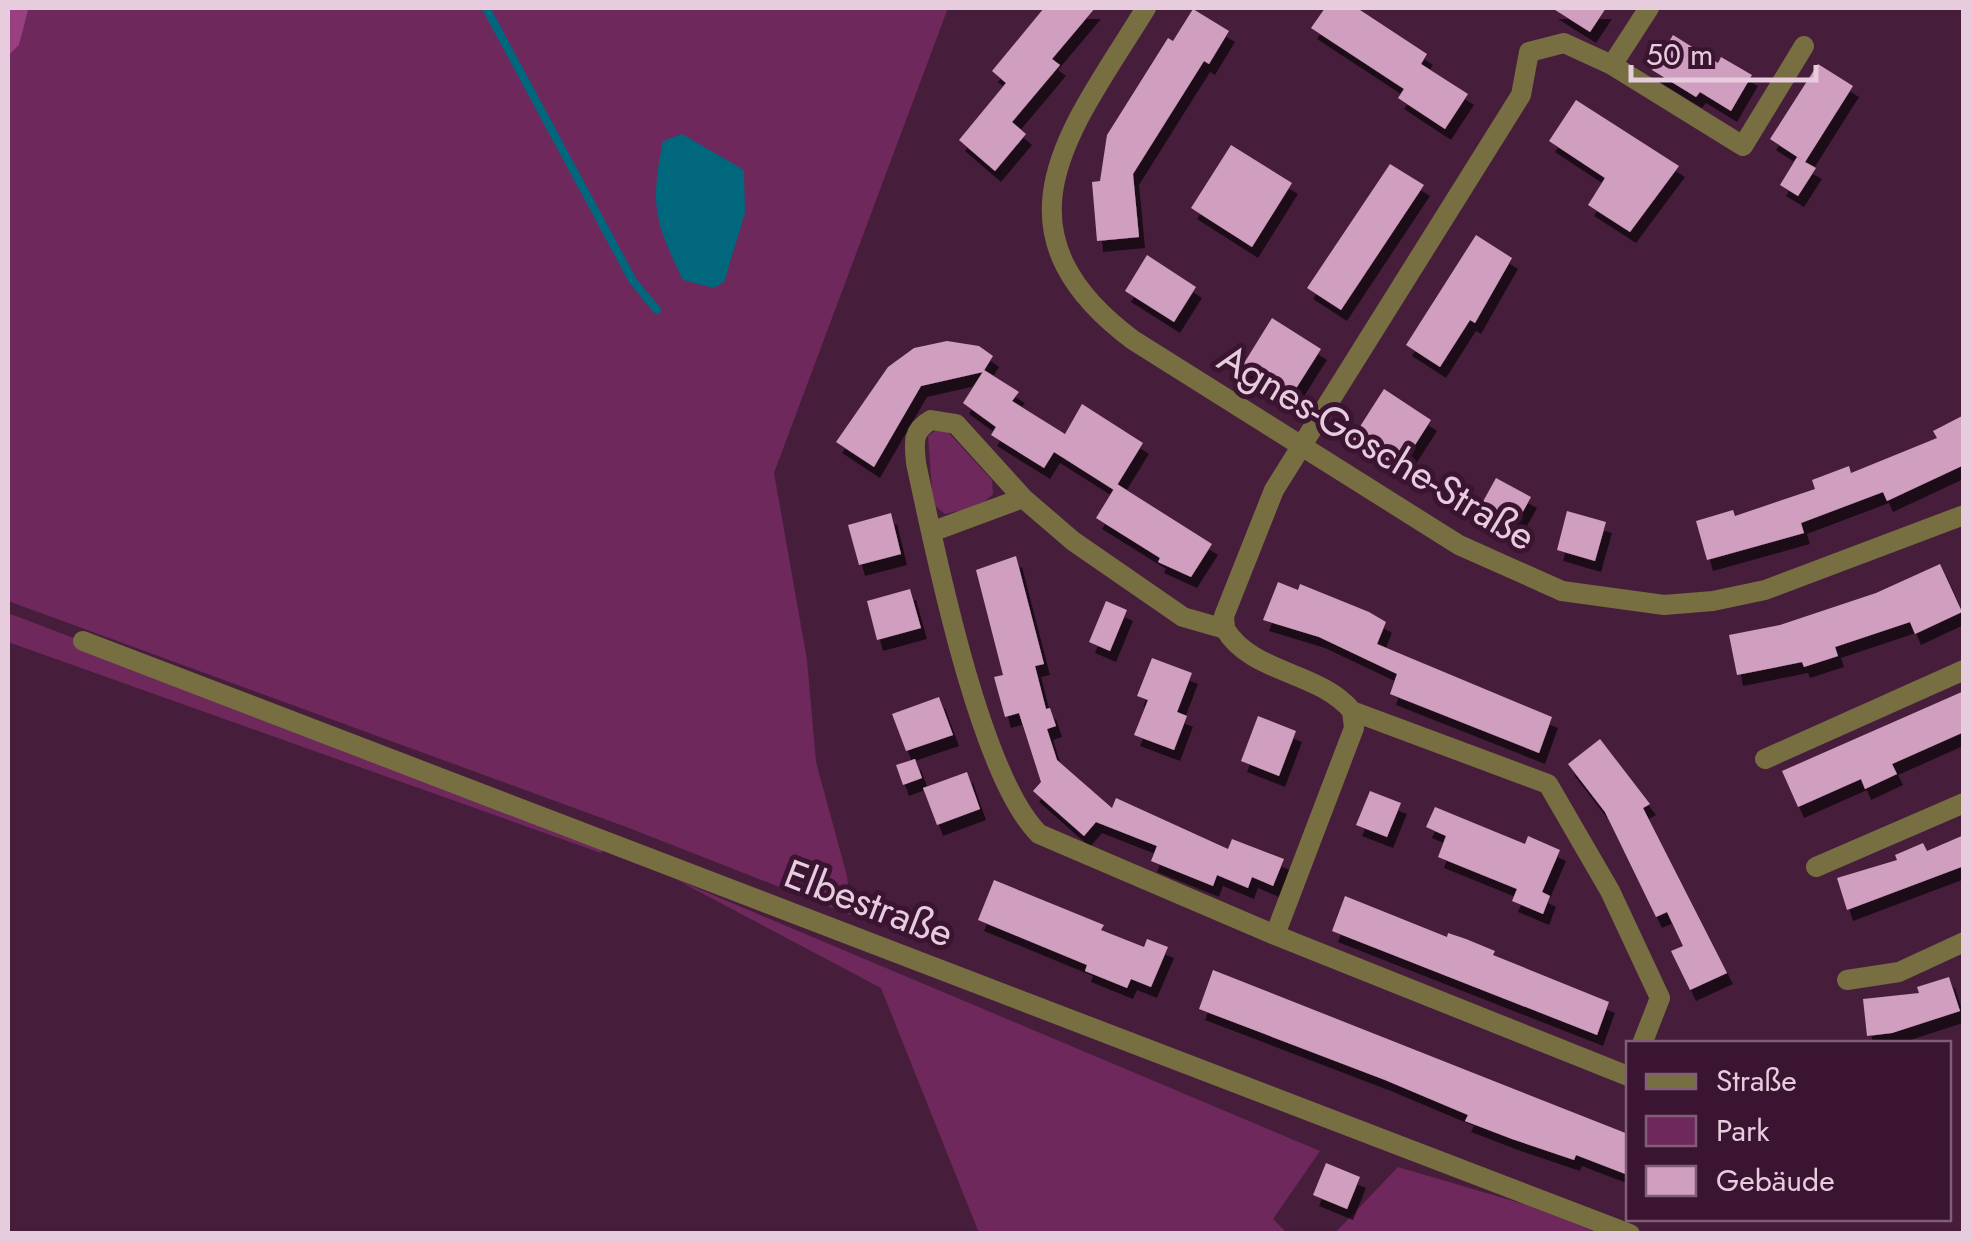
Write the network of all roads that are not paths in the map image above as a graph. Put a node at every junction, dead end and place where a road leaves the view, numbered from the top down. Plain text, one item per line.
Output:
1 (1146, 8) edge
2 (1649, 8) edge
3 (1804, 46) dead end
4 (1612, 66) junction
5 (1302, 446) junction
6 (1023, 498) junction
7 (1961, 523) edge
8 (931, 532) junction
9 (1224, 628) junction
10 (82, 641) dead end
11 (1964, 670) edge
12 (1352, 711) junction
13 (1765, 759) dead end
14 (1964, 803) edge
15 (1816, 866) dead end
16 (1275, 935) junction
17 (1964, 942) edge
18 (1847, 980) dead end
19 (1643, 1041) edge
20 (1626, 1075) edge
21 (1630, 1234) edge

1 - 5 street, Agnes-Gosche-Straße
2 - 4 street
3 - 4 street
4 - 5 street
5 - 7 street, Agnes-Gosche-Straße
5 - 9 street
6 - 8 street
6 - 8 street
6 - 9 street
8 - 16 street
9 - 12 street
10 - 21 street, Elbestraße
11 - 13 street
12 - 16 street
12 - 19 street
14 - 15 street
16 - 20 street
17 - 18 street

